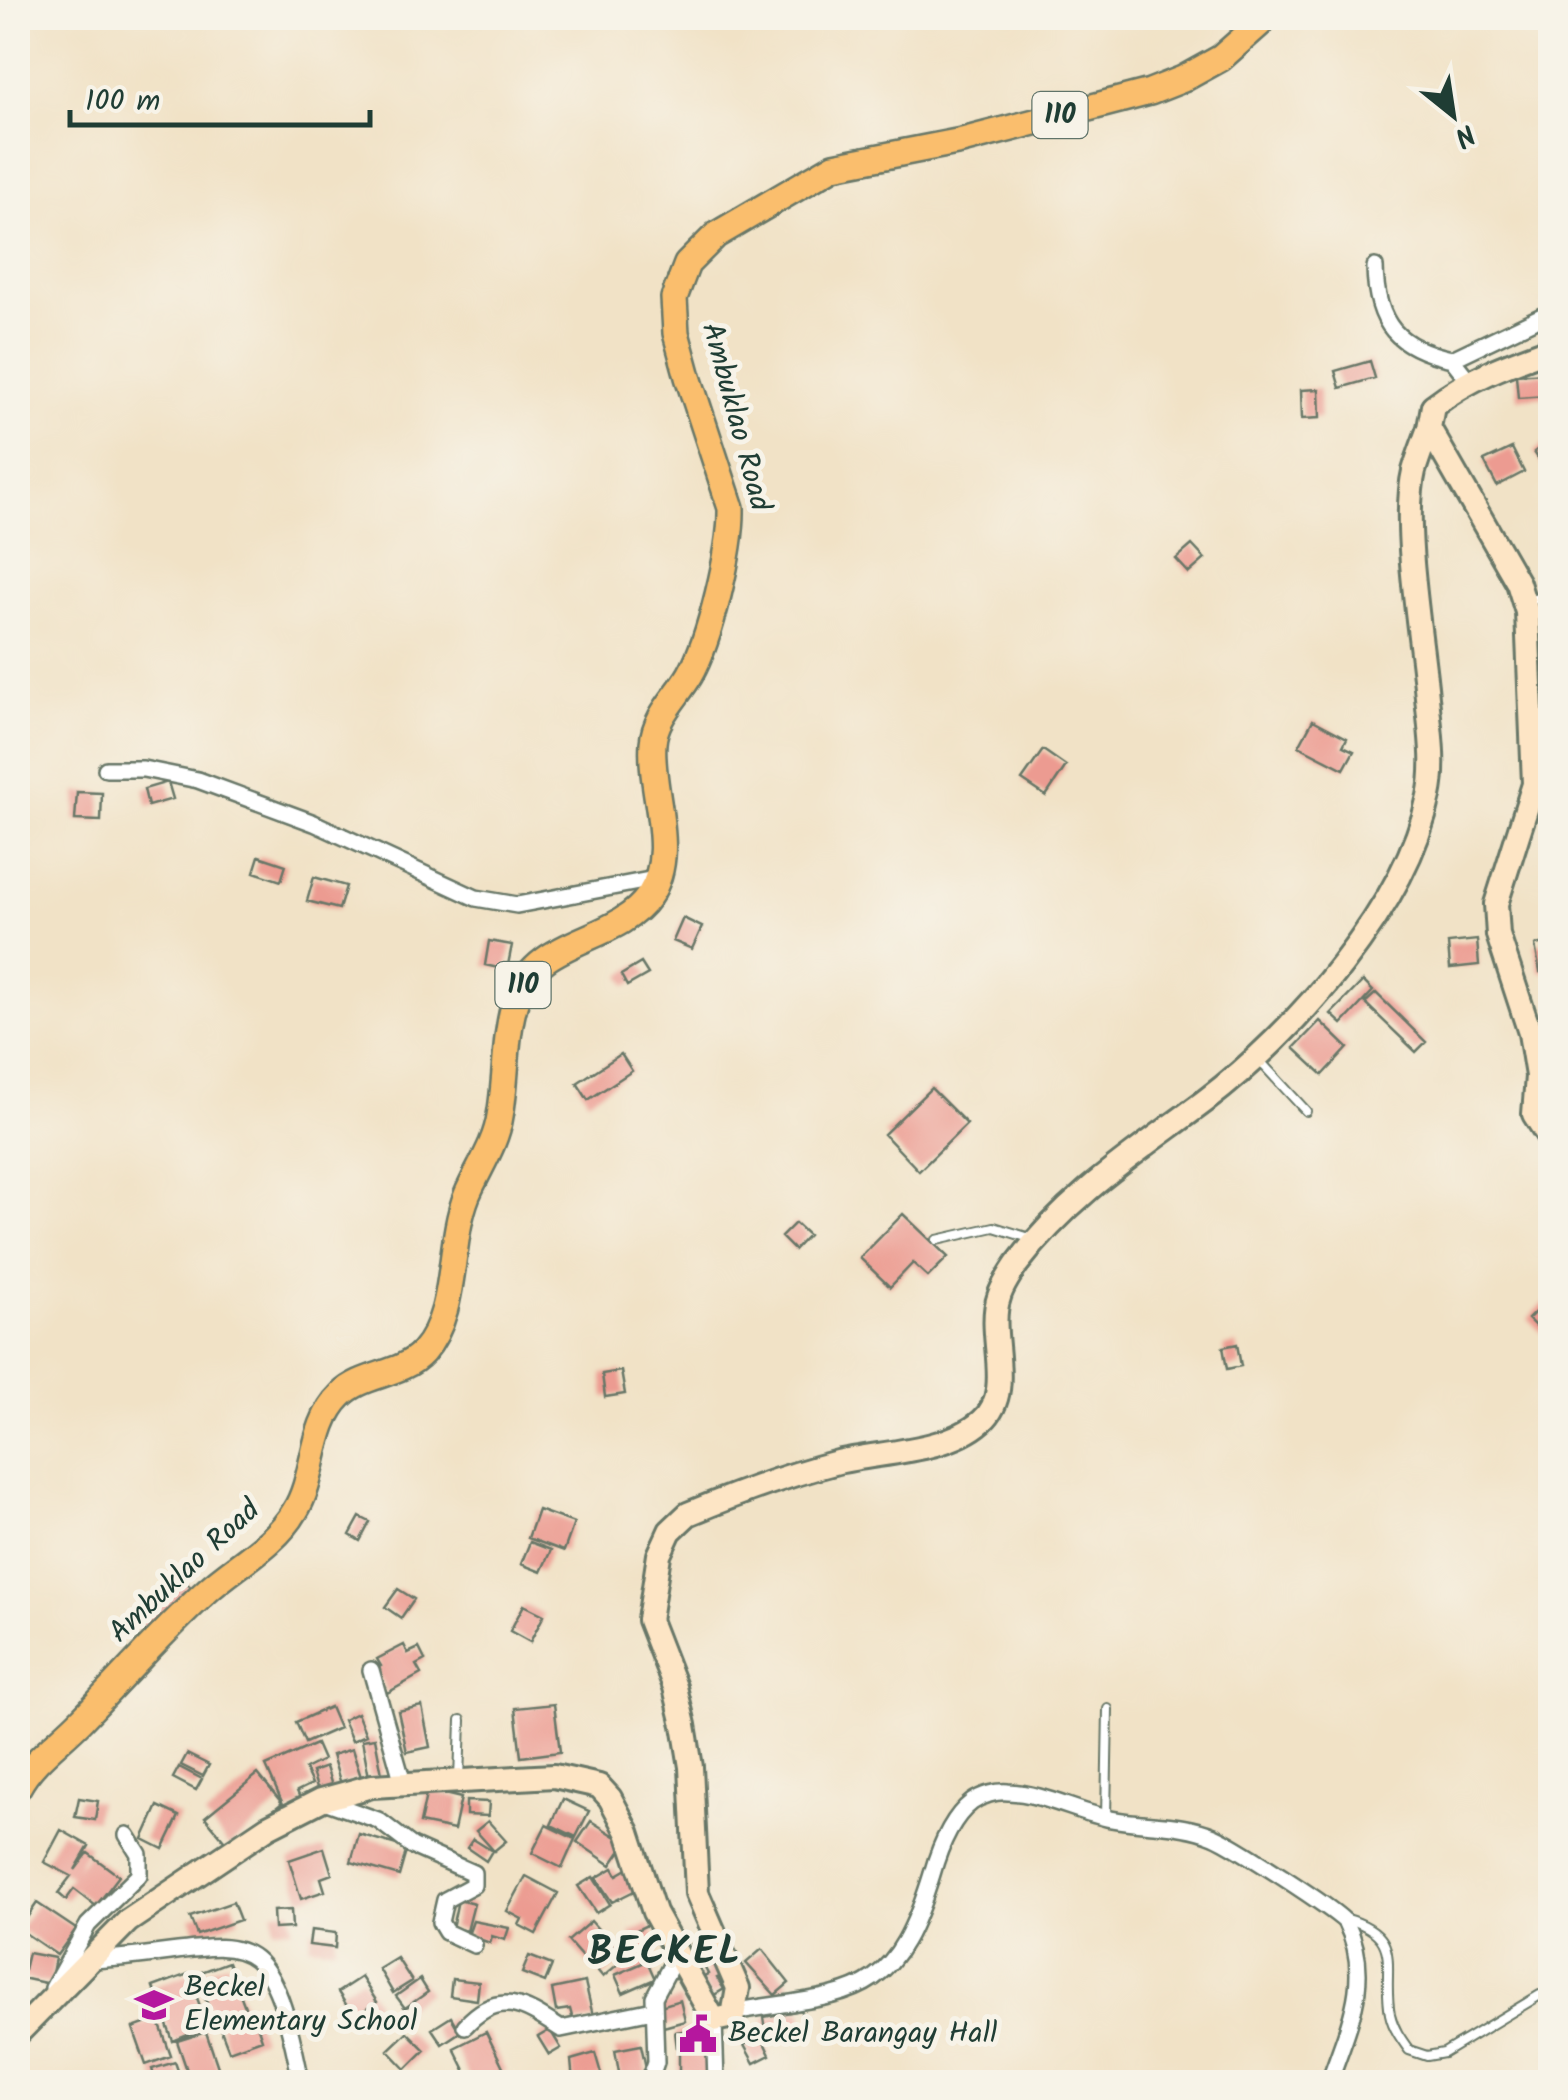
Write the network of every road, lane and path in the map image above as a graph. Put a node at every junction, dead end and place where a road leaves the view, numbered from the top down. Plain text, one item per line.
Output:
1 (1266, 18) edge
2 (1375, 267) dead end
3 (1544, 315) dead end
4 (1550, 349) edge
5 (1452, 359) junction
6 (1470, 382) junction
7 (1428, 428) junction
8 (1550, 594) edge
9 (1524, 602) junction
10 (106, 768) dead end
11 (660, 878) junction
12 (1256, 1056) junction
13 (1306, 1110) dead end
14 (1550, 1140) edge
15 (937, 1240) dead end
16 (1037, 1241) junction
17 (371, 1670) dead end
18 (1108, 1708) dead end
19 (460, 1720) dead end
20 (459, 1780) junction
21 (403, 1784) junction
22 (18, 1787) edge
23 (321, 1800) junction
24 (1106, 1818) junction
25 (127, 1835) dead end
26 (1344, 1918) junction
27 (474, 1945) dead end
28 (677, 1954) junction
29 (87, 1960) junction
30 (1550, 1994) edge
31 (52, 2001) junction
32 (653, 2010) junction
33 (737, 2011) junction
34 (714, 2020) junction
35 (466, 2026) dead end
36 (18, 2032) edge
37 (714, 2055) junction
38 (300, 2082) edge
39 (649, 2082) edge
40 (716, 2082) edge
41 (728, 2082) edge
42 (1329, 2082) edge

1 - 11 main road, Ambuklao Road / 110
2 - 5 street
3 - 5 street
4 - 6 street
5 - 6 street
6 - 7 street
7 - 9 street
7 - 12 street
8 - 9 lane
9 - 14 street
10 - 11 street
11 - 22 main road, Ambuklao Road / 110
12 - 13 lane
12 - 16 street
15 - 16 lane
16 - 33 street
17 - 21 street
18 - 24 lane
19 - 20 lane
20 - 21 street
20 - 28 street
21 - 23 street
23 - 27 street
23 - 29 street
24 - 26 street
24 - 33 street
25 - 31 street
26 - 30 lane
26 - 42 street
28 - 32 street
28 - 34 street
29 - 31 street
29 - 38 street
31 - 36 street
32 - 35 street
32 - 39 street
33 - 34 street
34 - 37 street
37 - 40 street
37 - 41 street

